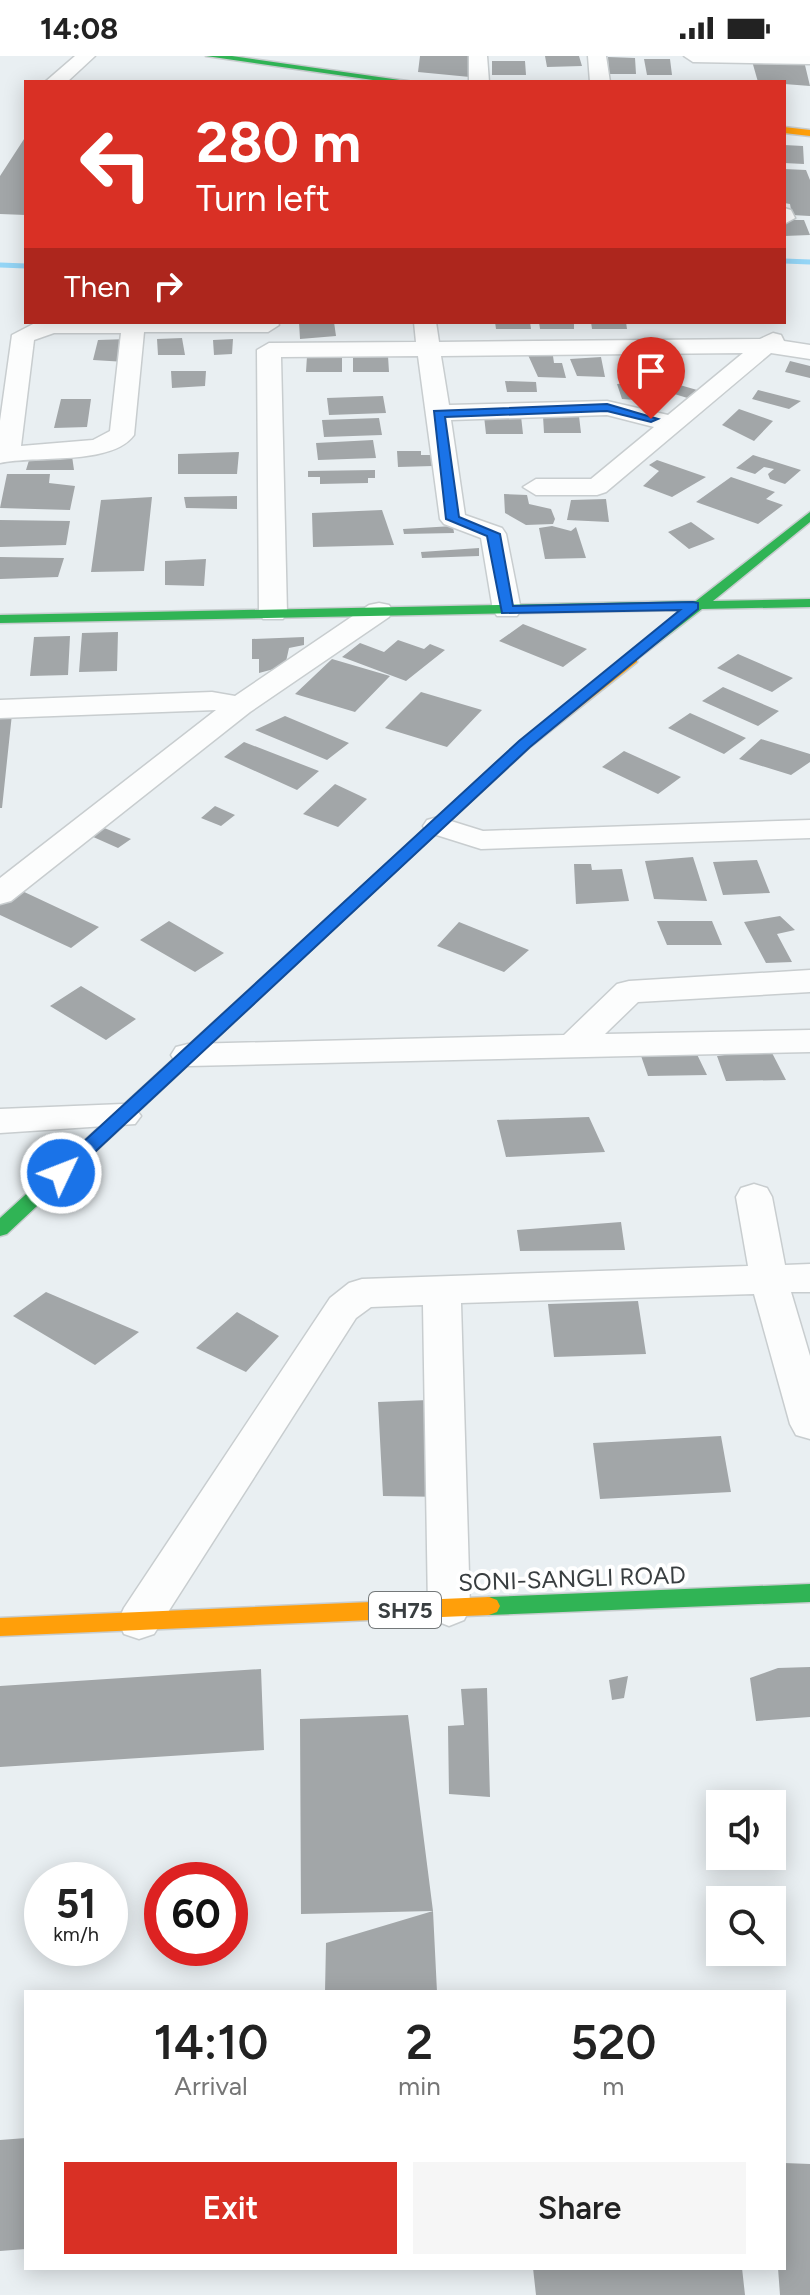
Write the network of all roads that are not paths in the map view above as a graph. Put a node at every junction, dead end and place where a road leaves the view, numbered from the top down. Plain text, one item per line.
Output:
1 (86, 56) edge
2 (211, 56) edge
3 (478, 56) edge
4 (597, 56) edge
5 (693, 56) edge
6 (810, 58) edge
7 (57, 80) edge
8 (394, 80) edge
9 (479, 80) edge
10 (600, 80) edge
11 (786, 130) edge
12 (810, 133) edge
13 (47, 324) edge
14 (223, 324) edge
15 (268, 324) edge
16 (425, 324) edge
17 (649, 324) edge
18 (778, 324) edge
19 (133, 326) junction
20 (769, 346) junction
21 (655, 347) junction
22 (430, 349) junction
23 (269, 350) junction
24 (810, 352) edge
25 (439, 413) junction
26 (674, 424) junction
27 (4, 455) edge
28 (536, 487) dead end
29 (810, 516) edge
30 (810, 603) edge
31 (693, 606) junction
32 (507, 610) junction
33 (379, 611) junction
34 (273, 613) junction
35 (0, 619) edge
36 (240, 706) junction
37 (0, 709) edge
38 (438, 826) junction
39 (810, 829) edge
40 (0, 894) edge
41 (810, 981) edge
42 (810, 1041) edge
43 (572, 1047) junction
44 (188, 1055) junction
45 (123, 1116) junction
46 (0, 1121) edge
47 (754, 1197) dead end
48 (0, 1229) edge
49 (810, 1278) edge
50 (769, 1280) junction
51 (442, 1293) junction
52 (810, 1424) edge
53 (810, 1593) edge
54 (449, 1608) junction
55 (139, 1621) junction
56 (0, 1627) edge

1 - 7 street
2 - 8 main road
3 - 9 street
4 - 10 street
5 - 6 street
11 - 12 main road
13 - 19 street
13 - 27 street
14 - 19 street
15 - 23 street
16 - 22 street
17 - 21 street
18 - 20 street
19 - 27 street
20 - 21 street
20 - 24 street
20 - 26 street
21 - 22 street
22 - 23 street
22 - 25 street
23 - 34 street
25 - 26 street
25 - 32 street
26 - 28 street
29 - 31 main road
30 - 31 main road
31 - 32 main road
31 - 38 main road
32 - 33 main road
33 - 34 main road
33 - 36 street
34 - 35 main road
36 - 37 street
36 - 40 street
38 - 39 street
38 - 44 main road
41 - 43 street
42 - 43 street
43 - 44 street
44 - 45 main road
45 - 46 street
45 - 48 main road
47 - 50 street
49 - 50 street
50 - 51 street
50 - 52 street
51 - 54 street
51 - 55 street
53 - 54 main road, SONI-SANGLI ROAD / SH75
54 - 55 main road, SONI-SANGLI ROAD / SH75
55 - 56 main road, SONI-SANGLI ROAD / SH75

